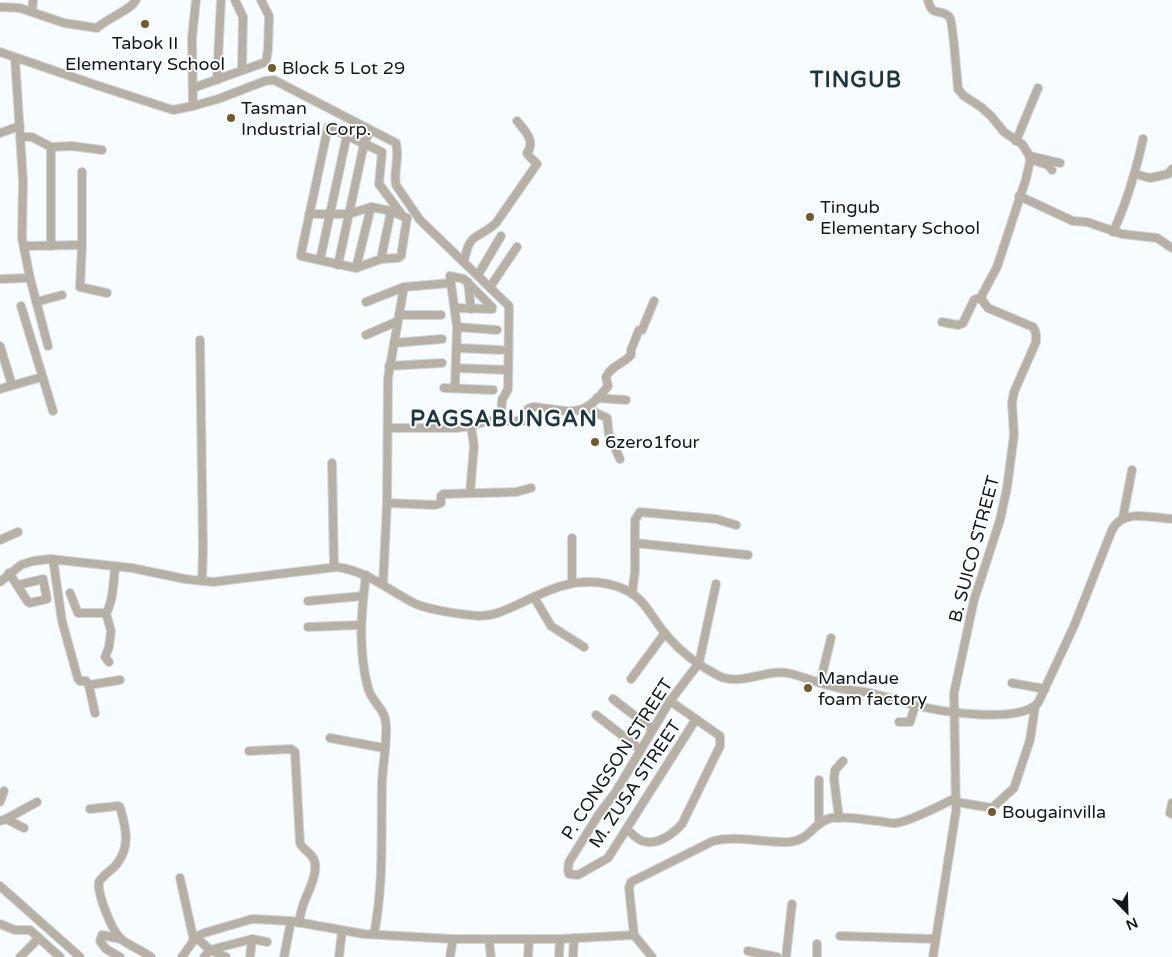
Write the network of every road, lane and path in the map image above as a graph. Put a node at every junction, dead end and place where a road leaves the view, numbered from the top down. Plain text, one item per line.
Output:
1 (33, 0) edge
2 (136, 0) edge
3 (196, 0) edge
4 (221, 0) edge
5 (235, 0) edge
6 (261, 0) edge
7 (928, 0) edge
8 (0, 7) edge
9 (32, 12) junction
10 (0, 52) edge
11 (15, 58) junction
12 (242, 70) junction
13 (217, 80) junction
14 (193, 88) junction
15 (1038, 88) dead end
16 (193, 106) junction
17 (517, 121) dead end
18 (20, 126) junction
19 (367, 130) junction
20 (0, 134) edge
21 (347, 135) junction
22 (20, 137) junction
23 (1143, 139) dead end
24 (1016, 141) junction
25 (364, 143) junction
26 (51, 147) junction
27 (102, 150) dead end
28 (1030, 158) junction
29 (1060, 163) dead end
30 (1172, 169) edge
31 (1052, 170) dead end
32 (82, 172) dead end
33 (1135, 174) junction
34 (1019, 196) junction
35 (371, 207) junction
36 (391, 212) junction
37 (310, 214) junction
38 (349, 214) junction
39 (330, 215) junction
40 (404, 217) junction
41 (1113, 232) junction
42 (502, 236) dead end
43 (82, 245) junction
44 (24, 246) junction
45 (51, 246) junction
46 (517, 247) dead end
47 (1172, 248) edge
48 (380, 259) junction
49 (320, 260) junction
50 (464, 261) junction
51 (338, 265) junction
52 (356, 268) junction
53 (478, 275) junction
54 (30, 278) junction
55 (0, 279) edge
56 (450, 279) junction
57 (468, 282) junction
58 (404, 287) junction
59 (490, 287) junction
60 (107, 293) dead end
61 (62, 295) dead end
62 (982, 297) junction
63 (654, 301) dead end
64 (36, 302) junction
65 (366, 302) dead end
66 (21, 306) dead end
67 (455, 308) junction
68 (471, 308) junction
69 (441, 314) dead end
70 (398, 318) junction
71 (942, 322) dead end
72 (457, 328) junction
73 (497, 330) dead end
74 (366, 335) dead end
75 (442, 339) dead end
76 (200, 340) dead end
77 (394, 342) junction
78 (0, 346) edge
79 (48, 346) dead end
80 (457, 348) junction
81 (501, 350) dead end
82 (442, 363) dead end
83 (389, 366) junction
84 (456, 368) junction
85 (508, 370) junction
86 (42, 377) junction
87 (12, 385) junction
88 (444, 388) dead end
89 (455, 388) junction
90 (0, 389) edge
91 (493, 390) dead end
92 (596, 398) junction
93 (626, 400) dead end
94 (586, 408) junction
95 (53, 411) dead end
96 (501, 420) junction
97 (471, 426) junction
98 (388, 428) junction
99 (620, 459) dead end
100 (332, 463) dead end
101 (1132, 470) dead end
102 (530, 488) dead end
103 (470, 493) junction
104 (387, 503) junction
105 (1123, 517) junction
106 (1172, 519) edge
107 (736, 525) dead end
108 (18, 532) dead end
109 (572, 538) dead end
110 (0, 540) edge
111 (635, 543) junction
112 (748, 554) dead end
113 (53, 560) junction
114 (115, 566) junction
115 (334, 567) junction
116 (9, 573) junction
117 (366, 575) junction
118 (202, 581) junction
119 (0, 582) edge
120 (572, 582) junction
121 (716, 584) dead end
122 (18, 585) dead end
123 (383, 585) junction
124 (70, 593) dead end
125 (632, 594) junction
126 (363, 596) junction
127 (534, 597) junction
128 (308, 601) dead end
129 (106, 613) junction
130 (361, 625) junction
131 (308, 627) dead end
132 (665, 633) junction
133 (831, 638) dead end
134 (584, 647) dead end
135 (109, 662) dead end
136 (699, 663) junction
137 (631, 679) dead end
138 (120, 680) dead end
139 (820, 683) junction
140 (1012, 683) dead end
141 (89, 685) junction
142 (1045, 689) junction
143 (613, 699) dead end
144 (670, 701) junction
145 (915, 706) junction
146 (1035, 707) junction
147 (95, 713) dead end
148 (954, 713) junction
149 (596, 715) dead end
150 (696, 719) junction
151 (899, 722) dead end
152 (652, 729) junction
153 (330, 738) dead end
154 (384, 748) junction
155 (641, 750) junction
156 (249, 751) dead end
157 (843, 761) dead end
158 (819, 780) dead end
159 (4, 791) dead end
160 (956, 800) junction
161 (0, 802) edge
162 (36, 802) dead end
163 (1172, 803) edge
164 (90, 809) dead end
165 (1171, 814) edge
166 (839, 818) junction
167 (3, 820) edge
168 (819, 824) junction
169 (24, 828) dead end
170 (627, 829) junction
171 (569, 874) joint
172 (180, 878) dead end
173 (0, 886) edge
174 (792, 904) dead end
175 (295, 922) junction
176 (0, 924) edge
177 (342, 931) junction
178 (374, 934) junction
179 (634, 936) junction
180 (840, 936) dead end
181 (39, 938) junction
182 (453, 938) junction
183 (574, 938) junction
184 (121, 939) junction
185 (195, 939) junction
186 (252, 939) junction
187 (529, 939) junction
188 (560, 939) junction
189 (935, 939) junction
190 (489, 940) junction
191 (267, 942) dead end
192 (818, 944) dead end
193 (210, 950) junction
194 (748, 951) dead end
195 (20, 957) edge
196 (60, 957) edge
197 (80, 957) edge
198 (120, 957) edge
199 (151, 957) edge
200 (182, 957) edge
201 (204, 957) edge
202 (226, 957) edge
203 (250, 957) edge
204 (284, 957) edge
205 (338, 957) edge
206 (450, 957) edge
207 (491, 957) edge
208 (528, 957) edge
209 (559, 957) edge
210 (573, 957) edge
211 (652, 957) edge
212 (777, 957) edge
213 (786, 957) edge
214 (817, 957) edge
215 (933, 957) edge

1 - 9 street
2 - 9 street
3 - 14 street
4 - 13 street
5 - 12 street
6 - 12 street
7 - 24 street
8 - 9 street
10 - 11 street
11 - 16 street
11 - 18 street
12 - 13 street
13 - 14 street
14 - 16 street
15 - 24 street
16 - 19 street
17 - 50 street
18 - 20 street
18 - 22 street
19 - 25 street
19 - 50 street
21 - 25 street
21 - 37 street
21 - 39 street
22 - 26 street
22 - 44 street
23 - 33 street
24 - 28 street
25 - 38 street
25 - 40 street
26 - 27 street
26 - 45 street
28 - 29 street
28 - 31 street
28 - 34 street
30 - 33 street
32 - 43 street
33 - 41 street
34 - 41 street
34 - 62 street
35 - 36 street
35 - 38 street
35 - 52 street
36 - 40 street
36 - 48 street
37 - 39 street
37 - 49 street
38 - 39 street
38 - 51 street
39 - 49 street
40 - 48 street
41 - 47 street
42 - 53 street
43 - 45 street
43 - 60 street
44 - 45 street
44 - 54 street
46 - 59 street
48 - 52 street
49 - 51 street
50 - 53 street
51 - 52 street
53 - 59 street
54 - 55 street
54 - 64 street
56 - 57 street
56 - 58 street
56 - 67 street
57 - 68 street
57 - 68 street
58 - 65 street
58 - 70 street
59 - 85 street
61 - 64 street
62 - 71 street
62 - 148 street, B. SUICO STREET
63 - 92 street
64 - 79 street
66 - 86 street
67 - 68 street
67 - 72 street
69 - 70 street
70 - 74 street
70 - 77 street
72 - 73 street
72 - 80 street
75 - 77 street
76 - 118 street
77 - 83 street
78 - 87 street
80 - 81 street
80 - 84 street
82 - 83 street
83 - 98 street
84 - 85 street
84 - 89 street
85 - 96 street
86 - 87 street
86 - 95 street
87 - 90 street
88 - 89 street
89 - 91 street
92 - 93 street
92 - 94 street
94 - 96 street
94 - 99 street
96 - 97 street
97 - 98 street
97 - 103 street
98 - 104 street
100 - 115 street
101 - 105 street
102 - 103 street
103 - 104 street
104 - 123 street
105 - 106 street
105 - 142 street
107 - 111 street
108 - 110 street
109 - 120 street
111 - 112 street
111 - 125 street
113 - 114 street
113 - 116 street
113 - 141 street
114 - 118 street
114 - 129 street
115 - 117 street
115 - 118 street
116 - 119 street
116 - 122 street
117 - 123 street
117 - 126 street
120 - 125 street
120 - 127 street
121 - 136 street
123 - 127 street
124 - 129 street
125 - 132 street
126 - 128 street
126 - 130 street
127 - 134 street
129 - 135 street
130 - 131 street
130 - 154 street
132 - 136 street
132 - 137 street
133 - 139 street
136 - 139 street
136 - 144 street, P. CONGSON STREET
138 - 141 street
139 - 145 street
140 - 142 street
141 - 147 street
142 - 146 street
143 - 152 street
144 - 150 street
144 - 152 street, P. CONGSON STREET
145 - 148 street
145 - 151 street
146 - 148 street
146 - 160 street
148 - 160 street, B. SUICO STREET
149 - 155 street
150 - 170 street, M. ZUSA STREET
150 - 170 street
152 - 155 street, P. CONGSON STREET
153 - 154 street
154 - 178 street
155 - 171 street, P. CONGSON STREET
156 - 175 street
157 - 166 street
158 - 168 street
159 - 161 street
160 - 166 street
160 - 189 street, B. SUICO STREET
162 - 167 street
163 - 165 street
164 - 184 street
166 - 168 street
167 - 169 street
168 - 179 street
170 - 171 street, M. ZUSA STREET
172 - 185 street
173 - 197 street
174 - 213 street
175 - 177 street
175 - 185 street
175 - 204 street
176 - 181 street
177 - 178 street
177 - 205 street
178 - 182 street
179 - 183 street
179 - 211 street
180 - 189 street
181 - 195 street
181 - 196 street
182 - 190 street
182 - 206 street
183 - 188 street
183 - 210 street
184 - 198 street
184 - 199 street
185 - 193 street
185 - 200 street
186 - 191 street
186 - 193 street
186 - 203 street
187 - 188 street
187 - 190 street
187 - 208 street
188 - 209 street
189 - 215 street, B. SUICO STREET
190 - 207 street
192 - 214 street
193 - 201 street
193 - 202 street
194 - 212 street

